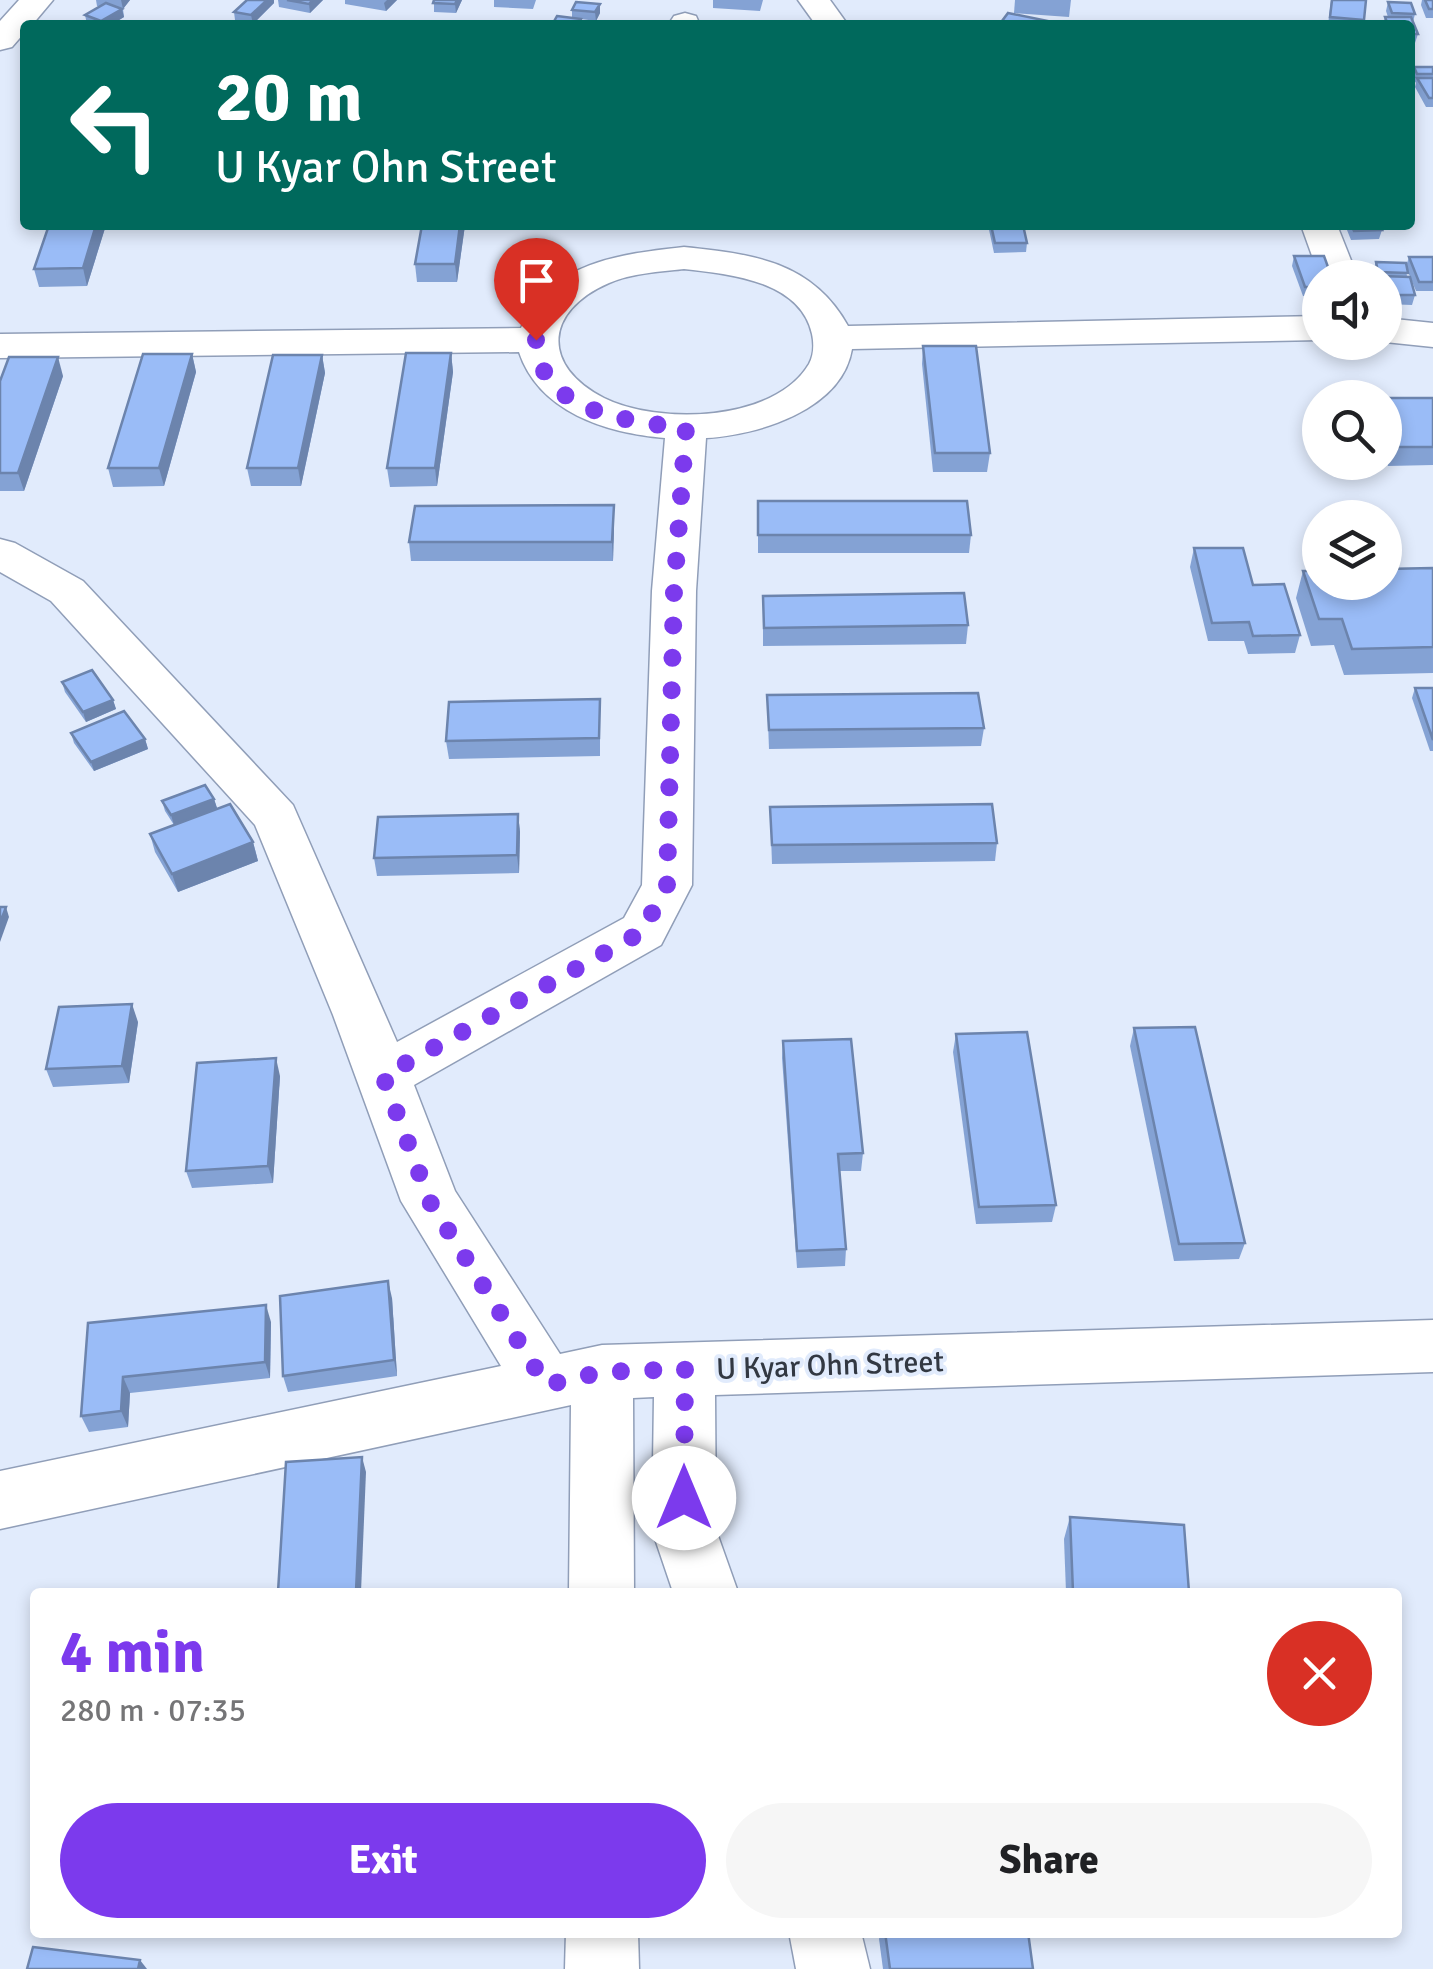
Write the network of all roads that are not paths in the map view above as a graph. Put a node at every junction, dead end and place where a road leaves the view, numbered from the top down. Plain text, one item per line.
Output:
1 (639, 230) edge
2 (1321, 230) edge
3 (1332, 260) edge
4 (629, 264) junction
5 (1302, 328) edge
6 (1402, 332) edge
7 (1433, 336) edge
8 (834, 338) junction
9 (536, 340) junction
10 (0, 346) edge
11 (686, 428) junction
12 (0, 553) edge
13 (383, 1076) junction
14 (1433, 1346) edge
15 (685, 1369) junction
16 (574, 1378) junction
17 (0, 1500) edge
18 (601, 1588) edge
19 (705, 1588) edge
20 (602, 1938) edge
21 (826, 1938) edge
22 (602, 1969) edge
23 (834, 1969) edge

1 - 4 street
2 - 3 street
4 - 8 street
4 - 9 street
5 - 8 street
6 - 7 street
8 - 11 street
9 - 10 street
9 - 11 street
11 - 13 street
12 - 13 street
13 - 16 street
14 - 15 street, U Kyar Ohn Street
15 - 16 street, U Kyar Ohn Street
15 - 19 street
16 - 17 street, U Kyar Ohn Street
16 - 18 street
20 - 22 street
21 - 23 street

